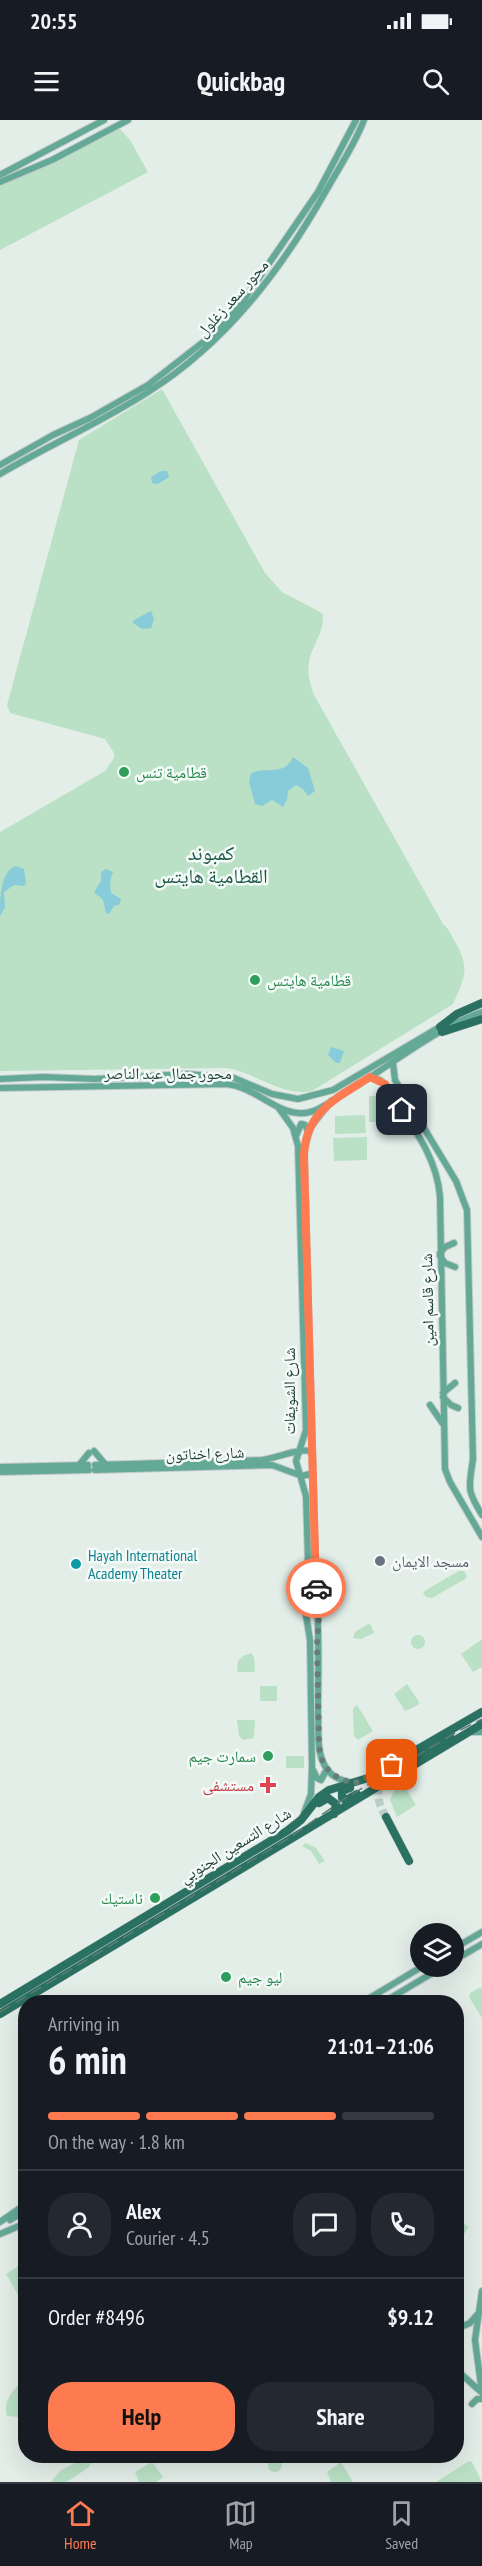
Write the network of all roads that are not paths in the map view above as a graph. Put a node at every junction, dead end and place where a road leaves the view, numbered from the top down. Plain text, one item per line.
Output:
1 (104, 120) edge
2 (128, 120) edge
3 (356, 120) edge
4 (364, 120) edge
5 (47, 151) junction
6 (52, 160) junction
7 (0, 175) edge
8 (0, 182) edge
9 (298, 219) junction
10 (309, 222) junction
11 (265, 256) dead end
12 (273, 257) junction
13 (260, 262) dead end
14 (268, 265) junction
15 (258, 279) junction
16 (266, 284) junction
17 (127, 401) junction
18 (0, 465) edge
19 (0, 474) edge
20 (468, 1000) dead end
21 (482, 1003) edge
22 (482, 1012) edge
23 (482, 1019) edge
24 (441, 1029) junction
25 (393, 1063) junction
26 (172, 1074) junction
27 (158, 1075) junction
28 (27, 1077) junction
29 (370, 1077) junction
30 (0, 1079) edge
31 (161, 1085) junction
32 (172, 1085) junction
33 (32, 1087) junction
34 (0, 1088) edge
35 (331, 1101) junction
36 (278, 1107) junction
37 (308, 1132) junction
38 (296, 1137) junction
39 (454, 1243) dead end
40 (440, 1255) junction
41 (454, 1267) dead end
42 (455, 1383) dead end
43 (443, 1395) junction
44 (430, 1405) dead end
45 (458, 1408) dead end
46 (444, 1425) junction
47 (300, 1450) junction
48 (312, 1452) junction
49 (276, 1458) junction
50 (105, 1464) junction
51 (79, 1465) junction
52 (279, 1466) junction
53 (0, 1467) edge
54 (92, 1468) junction
55 (4, 1472) edge
56 (313, 1473) junction
57 (299, 1475) junction
58 (0, 1477) edge
59 (313, 1484) junction
60 (303, 1486) junction
61 (482, 1515) edge
62 (482, 1537) edge
63 (482, 1712) edge
64 (466, 1721) junction
65 (482, 1724) edge
66 (469, 1732) junction
67 (482, 1732) edge
68 (312, 1766) junction
69 (327, 1769) junction
70 (390, 1774) tunnel mouth
71 (364, 1780) junction
72 (355, 1783) junction
73 (369, 1792) junction
74 (334, 1814) junction
75 (304, 1817) junction
76 (386, 1817) tunnel mouth
77 (408, 1861) dead end
78 (482, 1932) edge
79 (110, 1938) junction
80 (464, 1943) edge
81 (482, 1944) edge
82 (99, 1945) junction
83 (115, 1947) junction
84 (105, 1952) junction
85 (464, 1955) edge
86 (410, 1972) edge
87 (430, 1977) edge
88 (35, 1995) edge
89 (375, 1995) edge
90 (398, 1995) edge
91 (0, 2004) edge
92 (18, 2004) edge
93 (0, 2014) edge
94 (18, 2210) edge
95 (18, 2215) edge
96 (0, 2223) edge
97 (18, 2227) edge
98 (0, 2234) edge
99 (482, 2291) edge
100 (477, 2315) junction
101 (464, 2326) edge
102 (464, 2376) edge
103 (482, 2394) edge
104 (482, 2399) edge
105 (472, 2404) dead end

1 - 5 main road
2 - 6 main road
3 - 9 main road, محور سعد زغلول
4 - 10 main road, محور سعد زغلول
5 - 6 main road
5 - 7 main road
6 - 8 main road
9 - 10 main road
9 - 12 main road, محور سعد زغلول
10 - 16 main road, محور سعد زغلول
11 - 12 main road
12 - 14 main road, محور سعد زغلول
13 - 14 main road
14 - 15 main road, محور سعد زغلول
15 - 16 main road
15 - 17 main road, محور سعد زغلول
16 - 17 main road, محور سعد زغلول
17 - 18 main road, محور سعد زغلول
17 - 19 main road, محور سعد زغلول
20 - 21 highway
21 - 24 highway
22 - 24 main road, محور جمال عبد الناصر
23 - 24 highway
24 - 25 main road, محور جمال عبد الناصر
24 - 26 main road, محور جمال عبد الناصر
25 - 29 main road, محور جمال عبد الناصر
25 - 61 main road
26 - 27 main road, محور جمال عبد الناصر
26 - 32 main road
27 - 28 main road, محور جمال عبد الناصر
27 - 31 main road
28 - 30 main road, محور جمال عبد الناصر
28 - 33 main road
29 - 35 main road, محور جمال عبد الناصر
29 - 40 main road, شارع قاسم امين
31 - 32 main road, محور جمال عبد الناصر
31 - 33 main road, محور جمال عبد الناصر
32 - 36 main road, محور جمال عبد الناصر
33 - 34 main road, محور جمال عبد الناصر
35 - 36 main road, محور جمال عبد الناصر
35 - 37 main road, شارع الشويفات
36 - 38 main road, شارع الشويفات
37 - 38 main road
37 - 48 main road, شارع الشويفات
38 - 47 main road, شارع الشويفات
39 - 40 main road
40 - 41 main road
40 - 43 main road, شارع قاسم امين
42 - 43 main road
43 - 45 main road
43 - 46 main road, شارع قاسم امين
44 - 46 main road
46 - 62 main road, شارع قاسم امين
47 - 48 main road, شارع اخناتون
47 - 49 main road, شارع اخناتون
47 - 57 main road, شارع الشويفات
48 - 56 main road, شارع الشويفات
49 - 50 main road, شارع اخناتون
49 - 52 main road
50 - 51 main road
50 - 54 main road, شارع اخناتون
51 - 53 main road, شارع اخناتون
51 - 54 main road, شارع اخناتون
52 - 54 main road, شارع اخناتون
52 - 57 main road, شارع اخناتون
54 - 55 main road, شارع اخناتون
55 - 58 main road
56 - 57 main road
56 - 59 main road, شارع الشويفات
57 - 60 main road, شارع الشويفات
59 - 60 main road
59 - 69 main road, شارع الشويفات
60 - 68 main road, شارع الشويفات
63 - 64 highway, شارع التسعين الجنوبي
64 - 70 highway
64 - 71 highway, شارع التسعين الجنوبي
65 - 66 highway, شارع التسعين الجنوبي
66 - 67 main road
66 - 73 highway, شارع التسعين الجنوبي
68 - 69 main road
68 - 75 main road, شارع الشويفات
69 - 72 main road
71 - 72 highway, شارع التسعين الجنوبي
71 - 73 highway
72 - 75 highway, شارع التسعين الجنوبي
73 - 74 highway, شارع التسعين الجنوبي
74 - 75 highway
74 - 83 highway, شارع التسعين الجنوبي
75 - 79 highway, شارع التسعين الجنوبي
76 - 77 highway
78 - 80 main road
79 - 82 highway, شارع التسعين الجنوبي
79 - 83 highway
81 - 85 main road
82 - 84 highway
82 - 91 highway, شارع التسعين الجنوبي
83 - 84 highway, شارع التسعين الجنوبي
84 - 88 highway, شارع التسعين الجنوبي
86 - 89 main road
87 - 90 main road
92 - 93 highway, شارع التسعين الجنوبي
94 - 96 main road
95 - 96 main road
97 - 98 main road
99 - 100 main road
100 - 101 main road
100 - 103 main road
102 - 103 main road
104 - 105 main road

